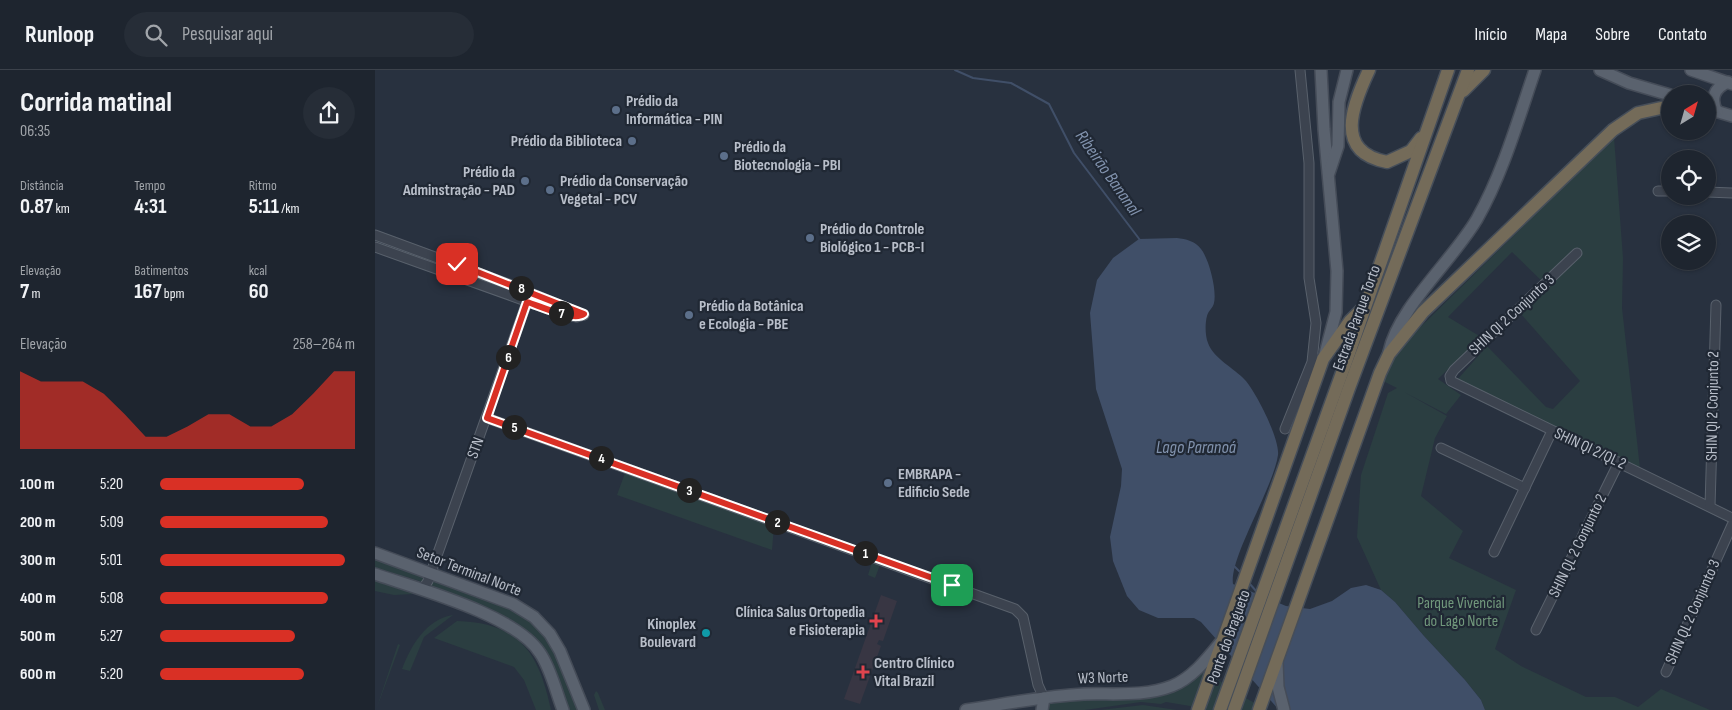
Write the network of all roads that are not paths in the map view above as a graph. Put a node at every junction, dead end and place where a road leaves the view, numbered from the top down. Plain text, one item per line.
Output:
1 (1300, 70) edge
2 (1321, 70) edge
3 (1329, 70) edge
4 (1347, 70) edge
5 (1369, 70) edge
6 (1447, 70) edge
7 (1468, 70) edge
8 (1484, 70) edge
9 (1535, 70) edge
10 (1600, 70) edge
11 (1691, 70) edge
12 (1730, 83) edge
13 (1661, 92) edge
14 (1716, 92) edge
15 (1322, 98) junction
16 (1457, 99) junction
17 (1661, 108) edge
18 (1716, 111) edge
19 (1732, 116) edge
20 (1426, 131) junction
21 (1329, 173) junction
22 (1716, 192) edge
23 (1732, 193) edge
24 (375, 235) edge
25 (375, 247) edge
26 (1577, 253) dead end
27 (527, 302) junction
28 (1365, 305) junction
29 (1716, 305) dead end
30 (1389, 354) junction
31 (1323, 359) junction
32 (1450, 379) joint
33 (487, 418) junction
34 (1285, 429) dead end
35 (1552, 431) junction
36 (1441, 448) dead end
37 (1619, 462) junction
38 (1525, 488) junction
39 (1711, 506) junction
40 (1732, 518) edge
41 (1732, 524) edge
42 (1494, 552) dead end
43 (375, 553) edge
44 (375, 574) edge
45 (431, 574) junction
46 (1268, 574) joint
47 (1281, 579) joint
48 (419, 589) junction
49 (1537, 630) dead end
50 (1222, 640) junction
51 (1277, 659) junction
52 (1666, 672) dead end
53 (1038, 699) junction
54 (993, 706) junction
55 (563, 710) edge
56 (584, 710) edge
57 (966, 710) edge
58 (1009, 710) edge
59 (1042, 710) edge
60 (1198, 710) edge
61 (1219, 710) edge
62 (1234, 710) edge
63 (1259, 710) edge
64 (1284, 710) edge

1 - 34 street
2 - 15 main road
3 - 15 main road
4 - 21 main road
5 - 20 highway
6 - 20 highway, Estrada Parque Torto
7 - 16 highway, Estrada Parque Torto
8 - 16 highway
9 - 30 main road
10 - 13 main road
11 - 12 main road
12 - 14 main road
15 - 21 main road
16 - 47 highway, Estrada Parque Torto
17 - 30 highway
18 - 19 main road
20 - 28 highway, Estrada Parque Torto
21 - 31 main road
22 - 23 street
24 - 27 street
25 - 27 street
26 - 32 street, SHIN QI 2 Conjunto 3
27 - 33 street, STN
28 - 31 highway
28 - 46 highway, Estrada Parque Torto
29 - 39 street, SHIN QI 2 Conjunto 2
30 - 51 highway
31 - 50 highway
32 - 35 street, SHIN QI 2/QL 2
33 - 45 street, STN
33 - 53 street
35 - 37 street, SHIN QI 2/QL 2
35 - 38 street
36 - 38 street
37 - 39 street, SHIN QI 2/QL 2
37 - 49 street, SHIN QL 2 Conjunto 2
38 - 42 street
39 - 40 street, SHIN QI 2/QL 2
41 - 52 street, SHIN QL 2 Conjunto 3
43 - 45 main road, Setor Terminal Norte
44 - 48 main road, Setor Terminal Norte
45 - 48 street, STN
45 - 56 main road, Setor Terminal Norte
46 - 61 highway, Ponte do Bragueto
47 - 62 highway, Ponte do Bragueto
48 - 55 main road, Setor Terminal Norte
50 - 53 main road, W3 Norte
50 - 60 highway
51 - 63 highway
51 - 64 main road
53 - 54 main road, W3 Norte
53 - 59 main road
54 - 57 main road, W3 Norte
54 - 58 main road

